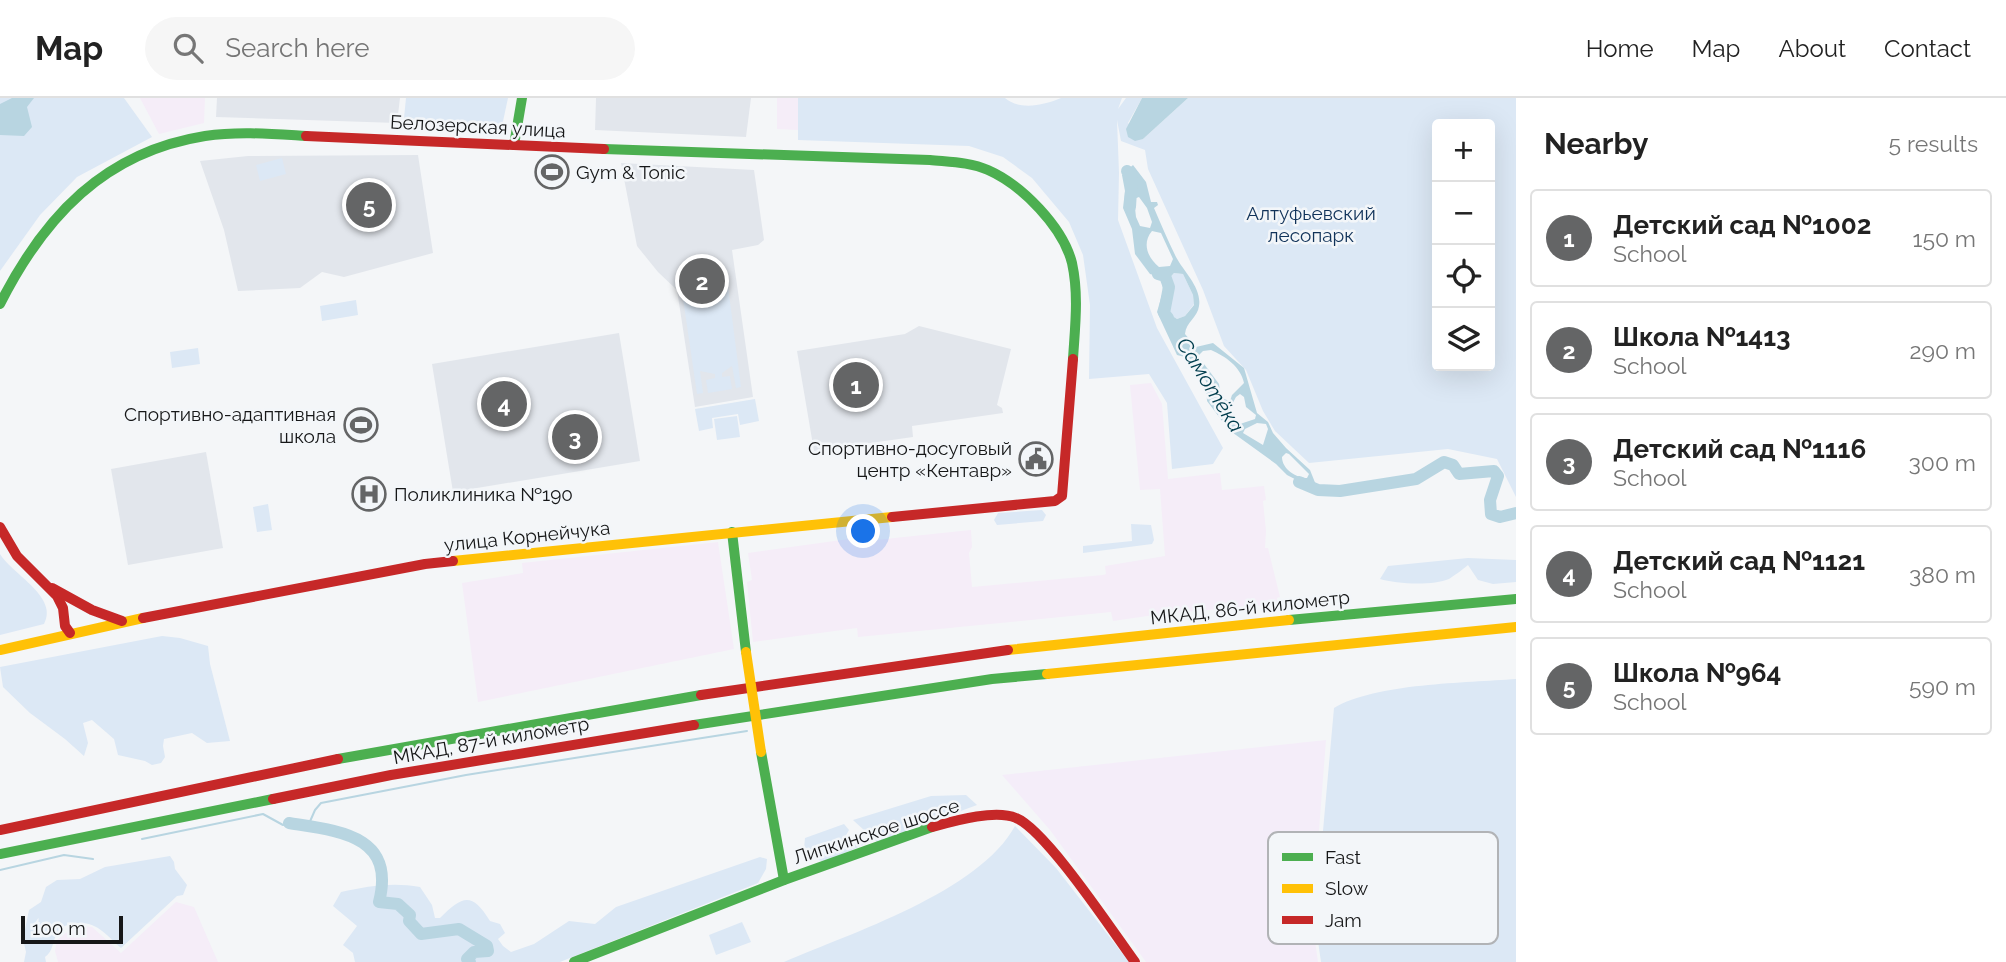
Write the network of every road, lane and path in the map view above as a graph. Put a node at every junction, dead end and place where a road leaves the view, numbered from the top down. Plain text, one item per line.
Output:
1 (523, 98) edge
2 (514, 145) junction
3 (0, 304) edge
4 (1062, 496) joint
5 (0, 527) edge
6 (732, 532) junction
7 (52, 588) junction
8 (1516, 599) edge
9 (59, 601) junction
10 (92, 610) junction
11 (123, 621) junction
12 (1516, 627) edge
13 (87, 629) junction
14 (70, 633) junction
15 (47, 638) junction
16 (0, 650) edge
17 (988, 653) joint
18 (0, 830) edge
19 (0, 854) edge
20 (784, 880) junction
21 (574, 962) edge
22 (1135, 962) edge

1 - 2 main road
2 - 3 main road, Белозерская улица
2 - 4 main road, Белозерская улица
4 - 6 main road, улица Корнейчука
5 - 7 main road
6 - 11 main road, улица Корнейчука
6 - 20 main road, bridge
7 - 9 main road
7 - 10 main road
8 - 17 main road, МКАД, 86-й километр
9 - 14 main road
9 - 15 main road
10 - 11 main road
10 - 13 main road
11 - 13 main road, улица Корнейчука
12 - 19 main road, МКАД, 87-й километр
13 - 14 main road, улица Корнейчука
14 - 15 main road, улица Корнейчука
15 - 16 main road, улица Корнейчука
17 - 18 main road, МКАД, 87-й километр
20 - 21 main road, Липкинское шоссе
20 - 22 main road, Липкинское шоссе

